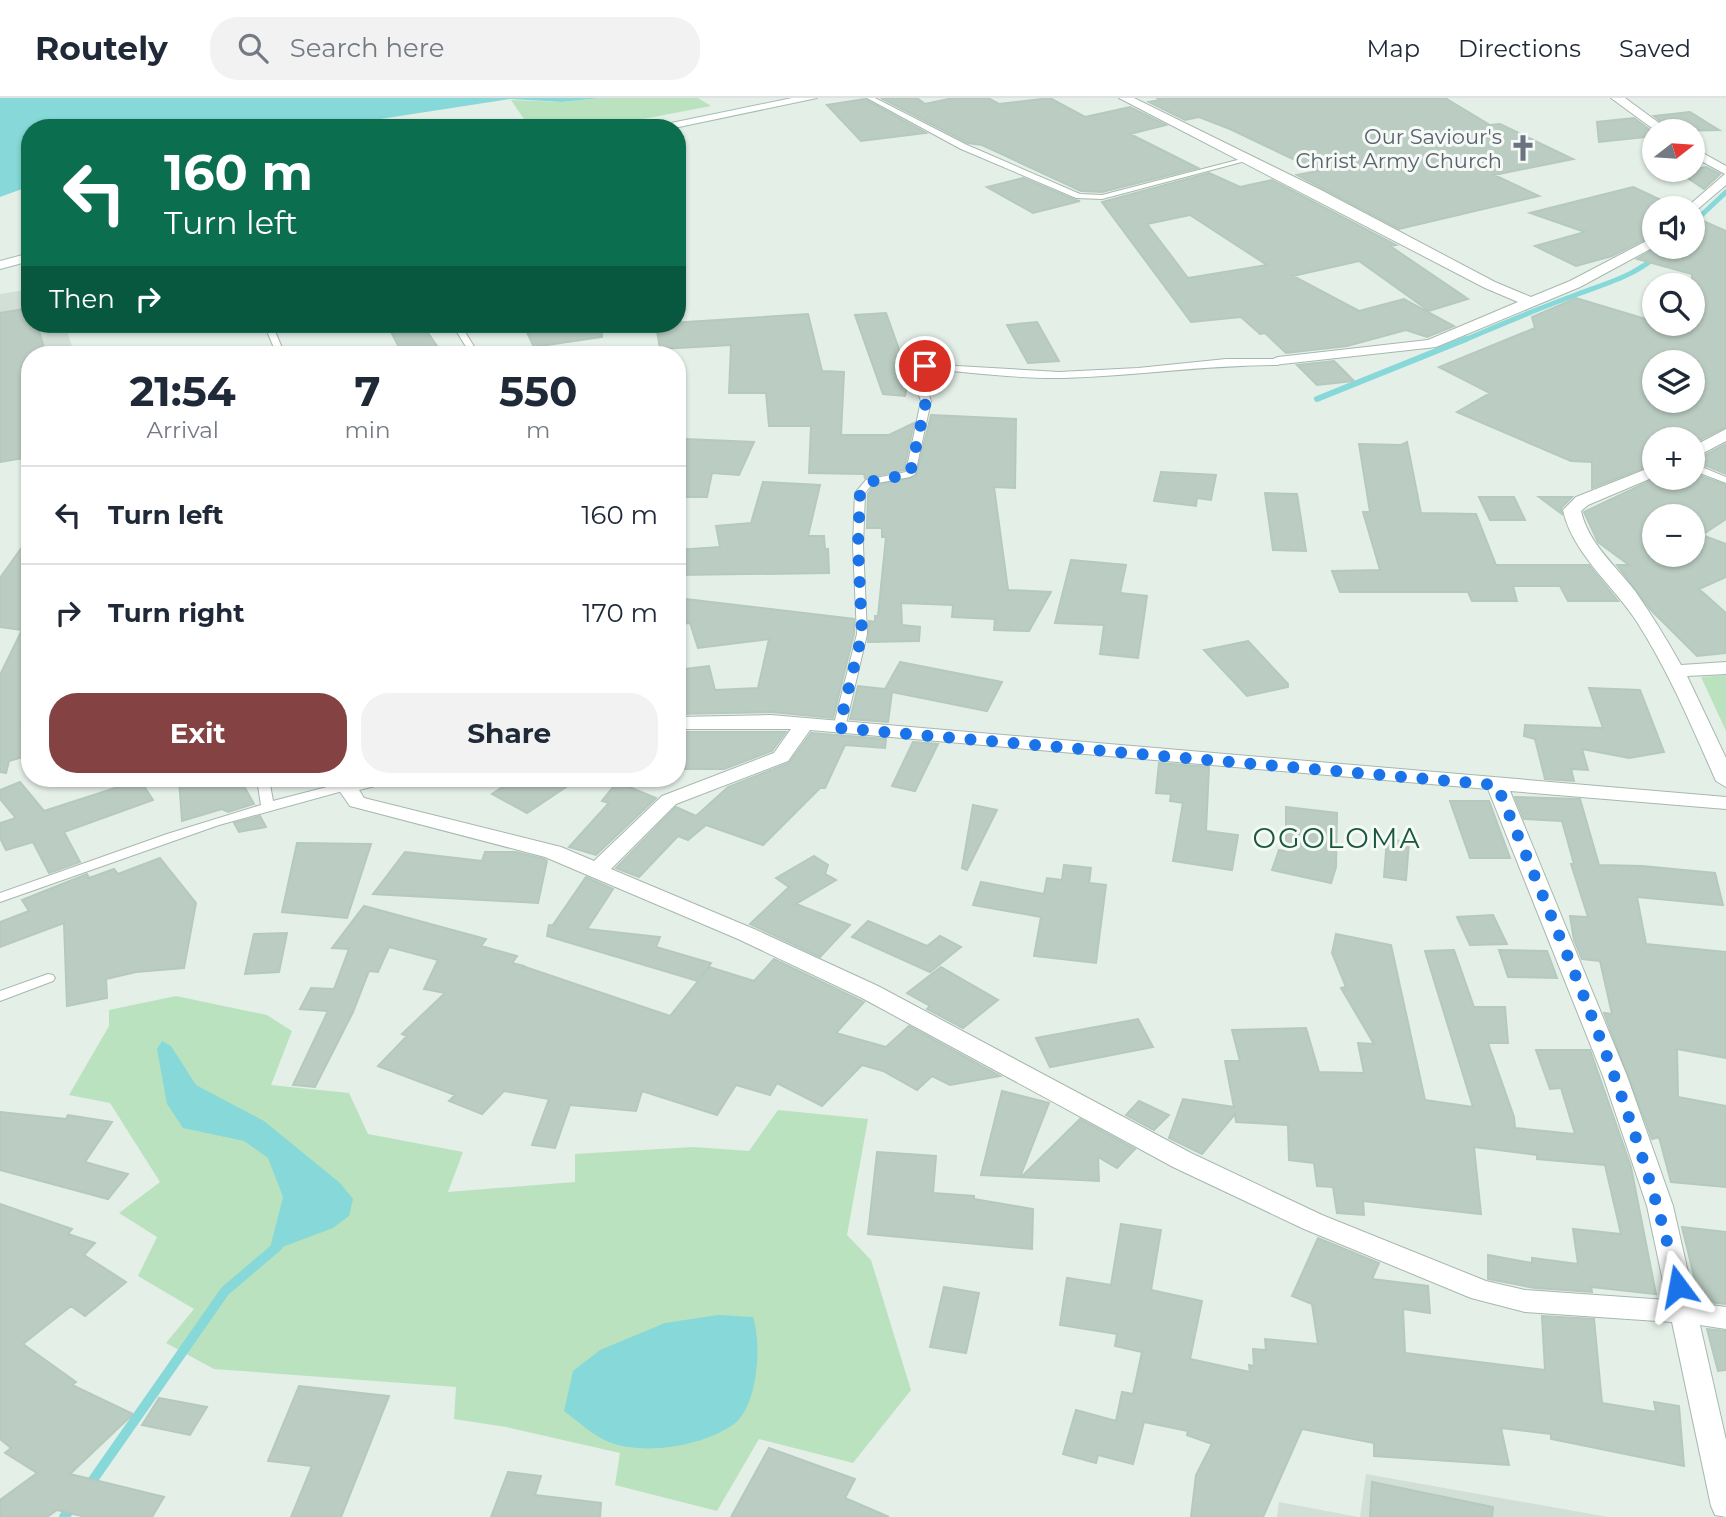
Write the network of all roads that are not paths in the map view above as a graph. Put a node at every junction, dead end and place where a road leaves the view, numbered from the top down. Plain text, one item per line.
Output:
1 (811, 98) edge
2 (870, 98) edge
3 (1125, 98) edge
4 (1617, 98) edge
5 (1647, 119) edge
6 (686, 122) edge
7 (1249, 159) junction
8 (1705, 159) edge
9 (1726, 171) edge
10 (1726, 178) edge
11 (1705, 198) edge
12 (1642, 248) edge
13 (21, 259) edge
14 (0, 265) edge
15 (1530, 302) junction
16 (1278, 362) joint
17 (1726, 434) edge
18 (1705, 446) edge
19 (1705, 471) edge
20 (1642, 476) edge
21 (1726, 480) edge
22 (1726, 668) edge
23 (1677, 671) junction
24 (686, 722) edge
25 (804, 724) junction
26 (839, 728) junction
27 (1726, 781) edge
28 (1497, 785) junction
29 (264, 787) edge
30 (342, 787) edge
31 (347, 787) edge
32 (1726, 803) edge
33 (267, 805) junction
34 (596, 871) junction
35 (0, 898) edge
36 (48, 978) dead end
37 (0, 996) edge
38 (1684, 1312) junction
39 (1726, 1318) edge
40 (1726, 1506) edge

1 - 6 street
2 - 7 lane
3 - 7 street
4 - 5 street
7 - 15 street
8 - 9 street
10 - 11 street
12 - 15 street
13 - 14 street
15 - 16 street
16 - 26 lane
17 - 18 street
19 - 21 lane
20 - 23 street
22 - 23 street
23 - 27 street
24 - 25 street
25 - 26 street
25 - 34 street
26 - 28 street
28 - 32 street
28 - 38 street
29 - 33 lane
30 - 33 lane
31 - 34 street
33 - 35 lane
34 - 38 street
36 - 37 lane
38 - 39 street
38 - 40 street

